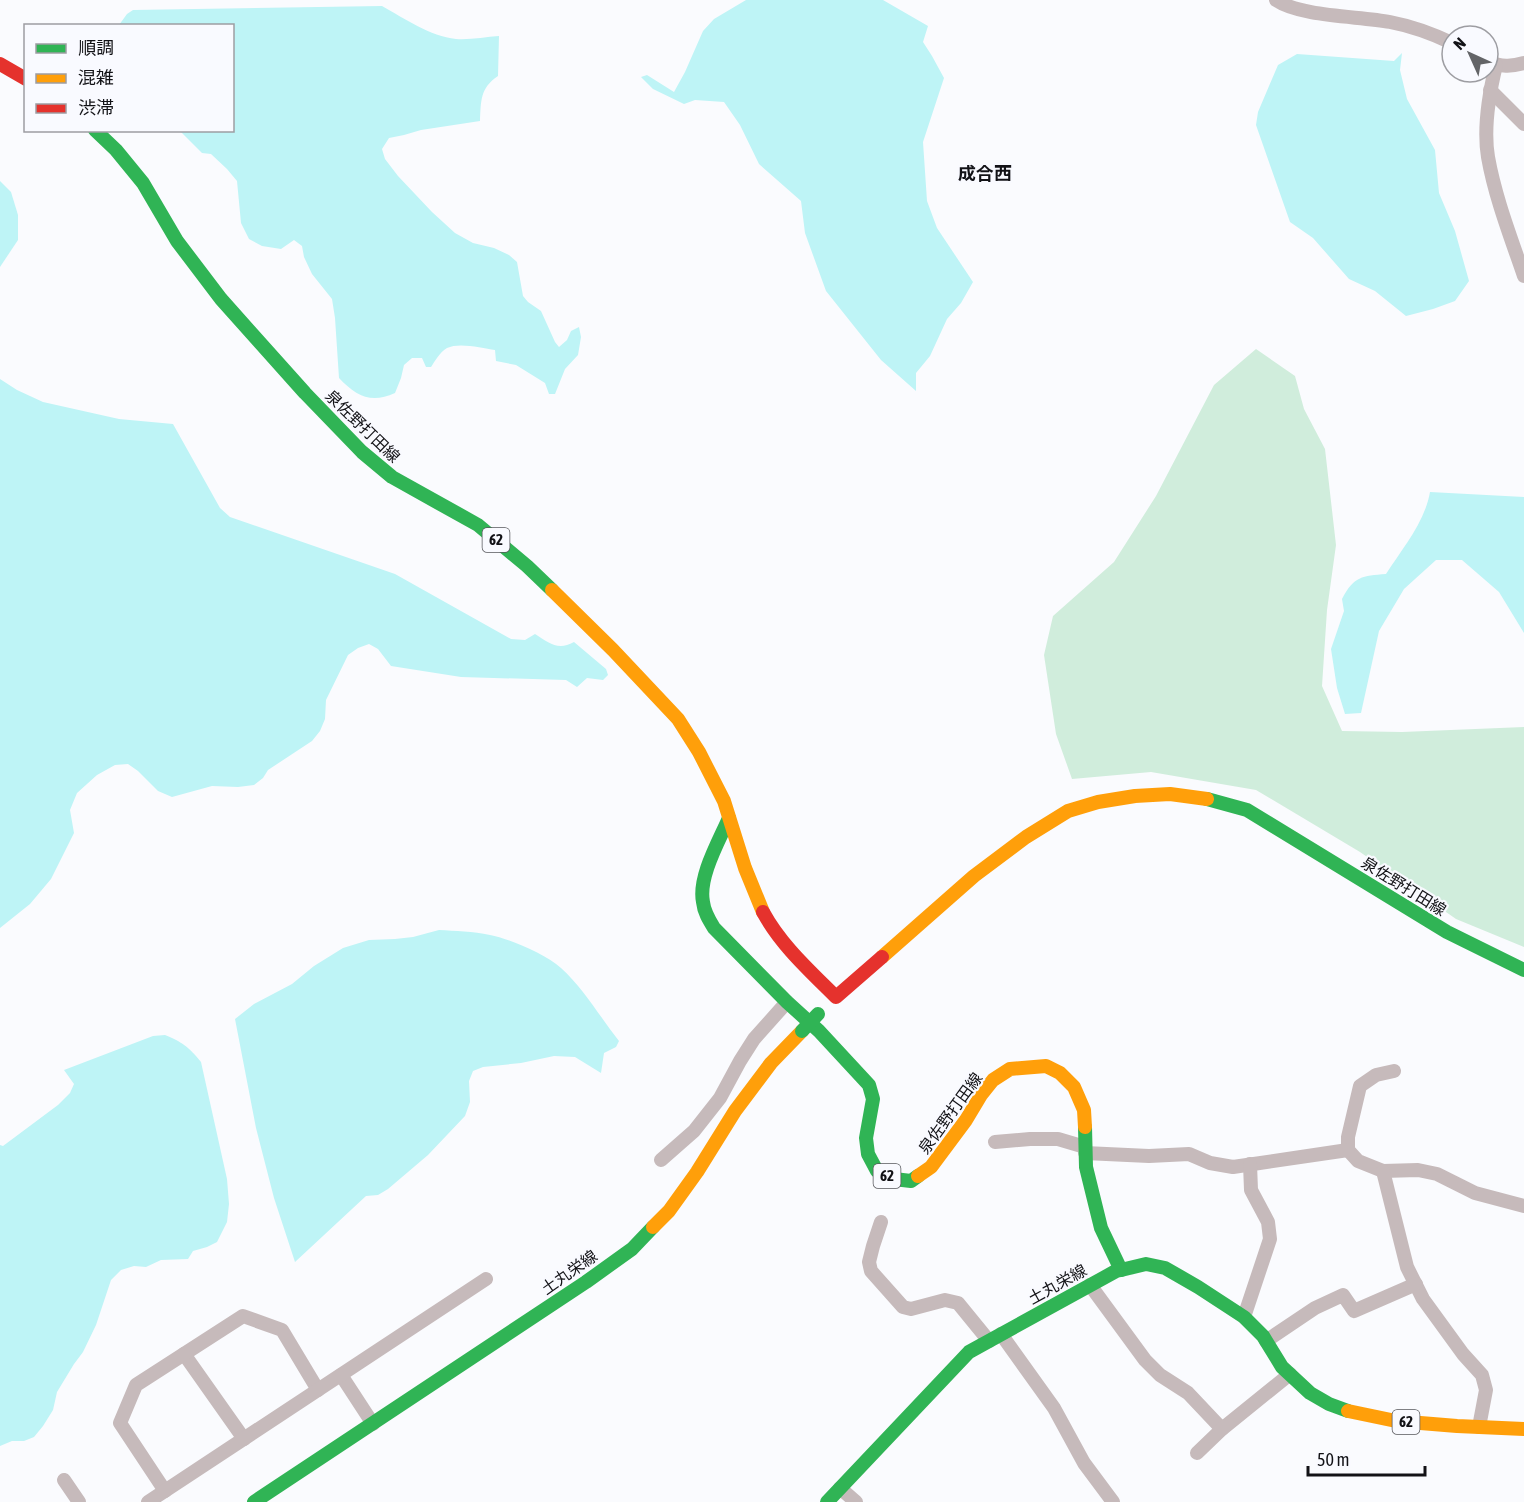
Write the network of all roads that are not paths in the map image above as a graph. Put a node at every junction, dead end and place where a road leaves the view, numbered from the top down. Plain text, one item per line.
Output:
1 (1276, 0) edge
2 (1440, 38) edge
3 (1524, 63) edge
4 (0, 64) edge
5 (1500, 64) edge
6 (24, 78) edge
7 (1490, 84) edge
8 (1490, 90) junction
9 (1524, 124) edge
10 (97, 132) edge
11 (1524, 276) edge
12 (729, 819) junction
13 (1524, 970) edge
14 (836, 997) junction
15 (787, 1002) junction
16 (1394, 1071) dead end
17 (995, 1142) dead end
18 (1085, 1150) junction
19 (1348, 1150) junction
20 (661, 1160) dead end
21 (1250, 1164) junction
22 (1383, 1171) junction
23 (1524, 1206) edge
24 (881, 1222) dead end
25 (1121, 1270) junction
26 (486, 1279) dead end
27 (1416, 1284) junction
28 (1090, 1285) junction
29 (1244, 1317) junction
30 (1001, 1334) junction
31 (989, 1341) junction
32 (1266, 1341) junction
33 (184, 1354) junction
34 (1290, 1374) junction
35 (341, 1375) junction
36 (318, 1390) junction
37 (373, 1424) junction
38 (1479, 1427) junction
39 (1222, 1429) junction
40 (1524, 1429) edge
41 (244, 1439) junction
42 (1197, 1453) dead end
43 (64, 1480) dead end
44 (840, 1488) junction
45 (165, 1491) junction
46 (79, 1502) edge
47 (148, 1502) edge
48 (254, 1502) edge
49 (828, 1502) edge
50 (856, 1502) edge
51 (1113, 1502) edge

1 - 2 street
3 - 5 street
4 - 6 main road
7 - 8 street
8 - 9 street
8 - 11 street
10 - 12 main road, 泉佐野打田線 / 62
12 - 14 main road, 泉佐野打田線 / 62
12 - 15 main road, 泉佐野打田線 / 62
13 - 14 main road, 泉佐野打田線
14 - 37 main road, 土丸栄線, bridge
15 - 18 main road, 泉佐野打田線 / 62
15 - 20 street
16 - 19 street
17 - 18 street
18 - 21 street
18 - 25 main road, 泉佐野打田線 / 62
19 - 21 street
19 - 22 street
21 - 29 street
22 - 23 street
22 - 27 street
24 - 31 street
25 - 28 main road, 土丸栄線
25 - 29 main road, 62
26 - 35 street
27 - 32 street
27 - 38 street
28 - 30 main road, 土丸栄線
28 - 39 street
29 - 32 main road, 62
30 - 31 main road, 土丸栄線
30 - 51 street
31 - 44 main road, 土丸栄線
32 - 34 main road, 62
33 - 36 street
33 - 41 street
33 - 45 street
34 - 38 main road, 62
34 - 39 street
35 - 36 street
35 - 37 street
36 - 41 street
37 - 48 main road, 土丸栄線
38 - 40 main road, 62
39 - 42 street
41 - 45 street
43 - 46 street
44 - 49 main road, 土丸栄線
44 - 50 street
45 - 47 street

